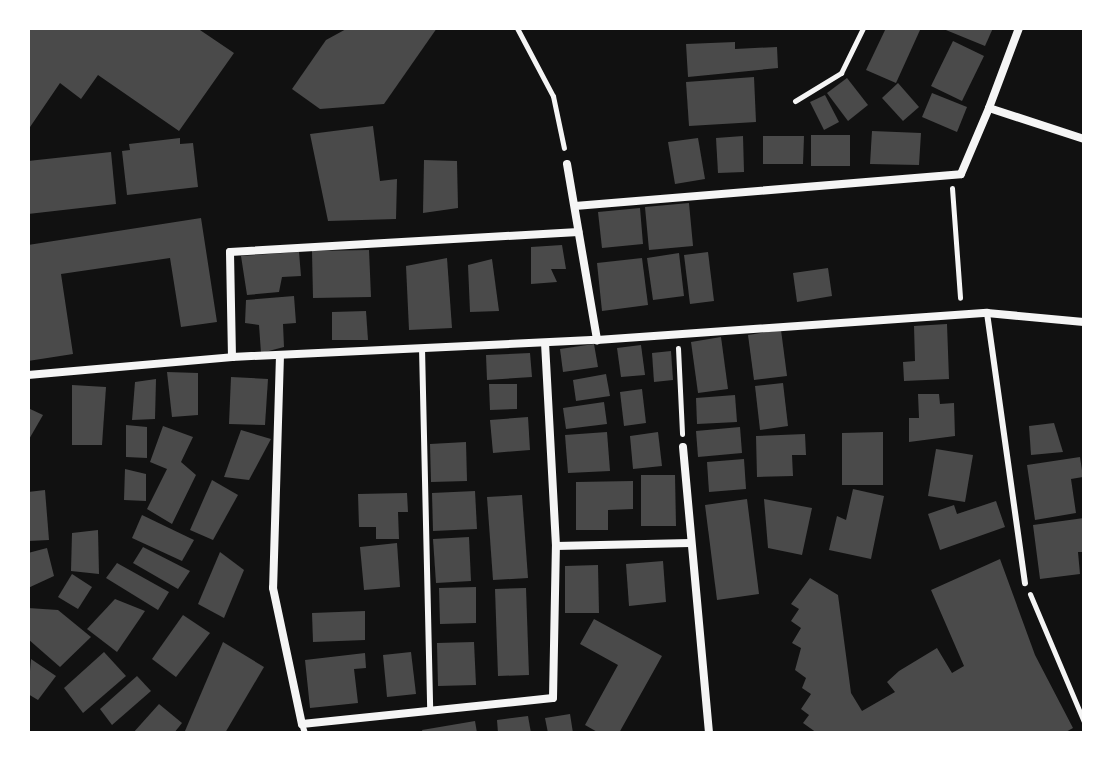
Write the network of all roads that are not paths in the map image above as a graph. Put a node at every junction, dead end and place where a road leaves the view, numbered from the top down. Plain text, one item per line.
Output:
1 (1019, 28) edge
2 (989, 108) junction
3 (1084, 139) edge
4 (567, 164) road end
5 (575, 206) junction
6 (578, 232) junction
7 (987, 313) junction
8 (1084, 322) edge
9 (597, 340) junction
10 (545, 343) junction
11 (422, 348) junction
12 (280, 355) junction
13 (232, 357) junction
14 (28, 375) edge
15 (683, 447) road end
16 (690, 543) junction
17 (556, 546) junction
18 (1025, 583) road end
19 (430, 711) junction
20 (304, 729) edge
21 (709, 733) edge

1 - 2 street
2 - 3 street
2 - 5 street
4 - 5 street
5 - 6 street
6 - 9 street
6 - 13 street
7 - 8 street
7 - 9 street
7 - 18 lane
9 - 10 street
10 - 11 street
10 - 17 street
11 - 12 street
11 - 19 lane
12 - 13 street
12 - 20 street
13 - 14 street
15 - 16 street
16 - 17 street
16 - 21 street
17 - 19 street
19 - 20 street

